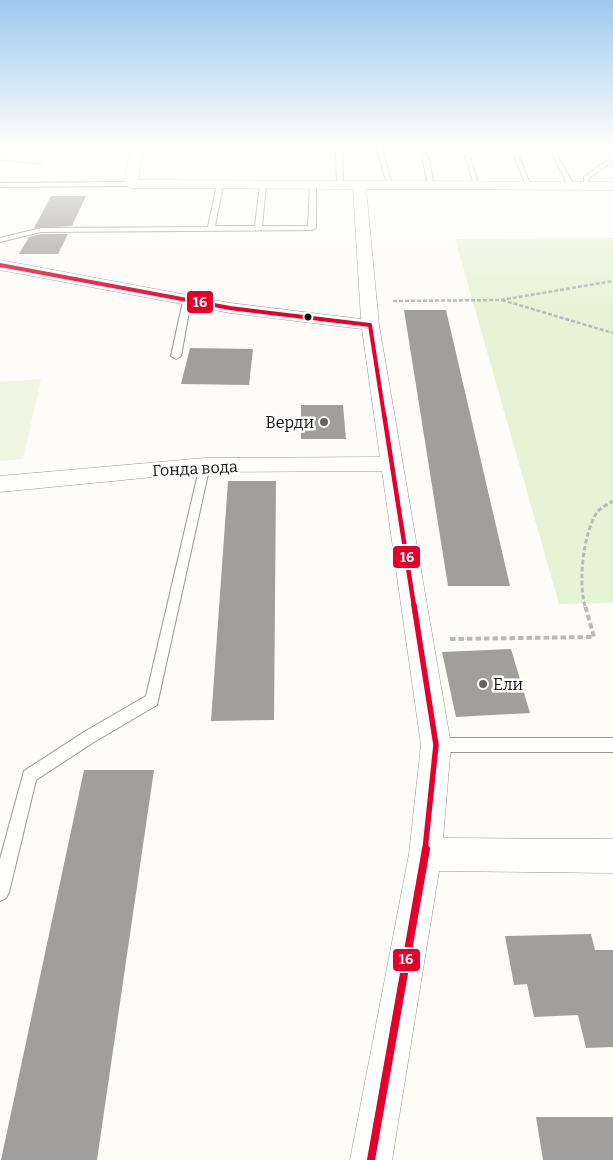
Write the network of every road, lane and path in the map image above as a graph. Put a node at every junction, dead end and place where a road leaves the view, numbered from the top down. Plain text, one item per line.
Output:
1 (217, 201) edge
2 (261, 201) edge
3 (313, 201) edge
4 (360, 201) edge
5 (211, 228) junction
6 (258, 228) junction
7 (0, 240) edge
8 (0, 265) edge
9 (613, 281) edge
10 (501, 300) junction
11 (187, 301) junction
12 (369, 314) junction
13 (613, 333) edge
14 (176, 356) dead end
15 (391, 464) junction
16 (204, 465) junction
17 (0, 484) edge
18 (613, 501) edge
19 (418, 640) junction
20 (436, 745) junction
21 (613, 745) edge
22 (425, 854) junction
23 (613, 856) edge
24 (0, 892) edge
25 (371, 1160) edge

1 - 5 lane
2 - 6 lane
3 - 6 lane
4 - 12 street
5 - 6 lane
5 - 7 lane
8 - 11 street
9 - 10 path
10 - 12 path
10 - 13 path
11 - 12 street
11 - 14 lane
12 - 15 street
15 - 16 street, Гонда вода
15 - 19 street
16 - 17 street, Гонда вода
16 - 24 lane
18 - 19 path
19 - 20 street
20 - 21 lane
20 - 22 street
22 - 23 street
22 - 25 street

